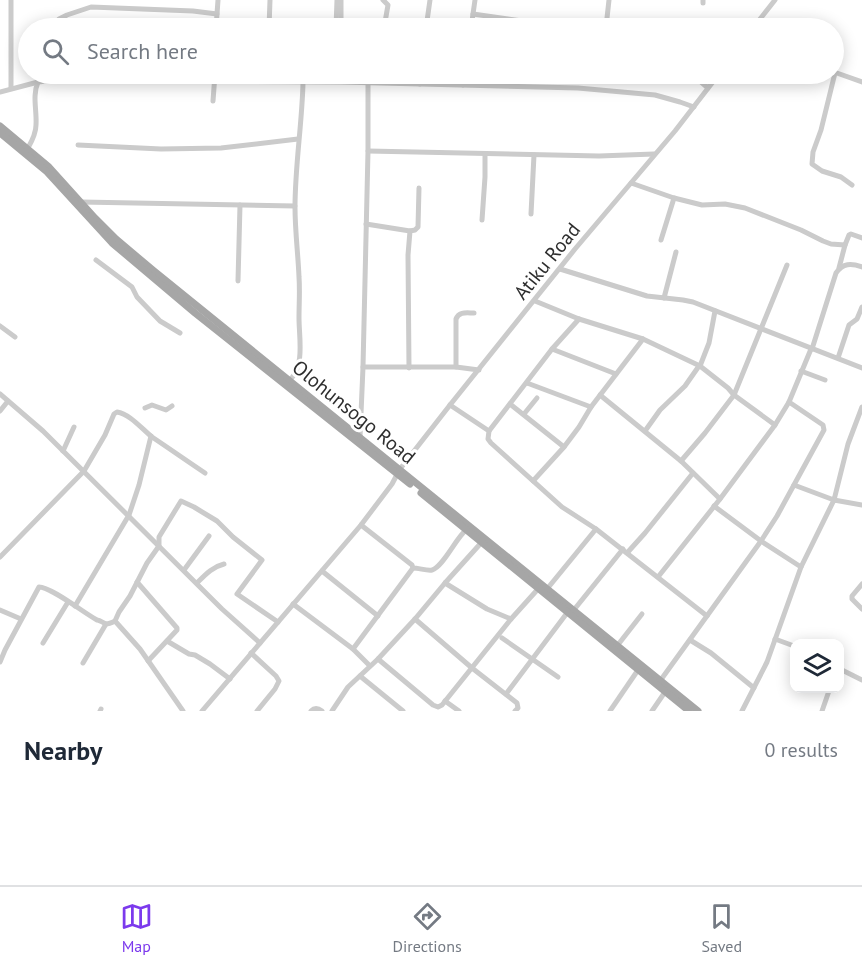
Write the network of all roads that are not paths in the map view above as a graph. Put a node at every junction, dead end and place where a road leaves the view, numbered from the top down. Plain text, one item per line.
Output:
1 (11, 0) edge
2 (218, 0) edge
3 (270, 0) edge
4 (339, 0) edge
5 (383, 0) edge
6 (430, 0) edge
7 (475, 0) edge
8 (609, 0) edge
9 (775, 0) edge
10 (217, 14) junction
11 (473, 14) junction
12 (61, 18) edge
13 (217, 18) edge
14 (269, 18) edge
15 (337, 18) edge
16 (340, 18) edge
17 (386, 18) edge
18 (427, 18) edge
19 (472, 18) edge
20 (501, 18) edge
21 (607, 18) edge
22 (762, 18) edge
23 (844, 75) edge
24 (862, 82) edge
25 (29, 84) edge
26 (37, 84) edge
27 (214, 84) edge
28 (303, 84) edge
29 (371, 84) edge
30 (420, 84) edge
31 (703, 84) edge
32 (711, 84) edge
33 (832, 84) edge
34 (463, 85) joint
35 (11, 88) junction
36 (708, 88) junction
37 (0, 92) edge
38 (213, 101) dead end
39 (694, 107) junction
40 (0, 126) edge
41 (0, 134) edge
42 (298, 139) junction
43 (78, 145) dead end
44 (28, 148) junction
45 (368, 151) junction
46 (485, 154) junction
47 (655, 154) junction
48 (534, 155) junction
49 (631, 183) junction
50 (852, 185) dead end
51 (419, 188) dead end
52 (674, 198) junction
53 (81, 202) junction
54 (240, 204) junction
55 (295, 206) junction
56 (531, 214) dead end
57 (482, 220) dead end
58 (366, 224) junction
59 (410, 231) junction
60 (862, 238) edge
61 (661, 240) dead end
62 (845, 245) junction
63 (676, 252) dead end
64 (96, 260) dead end
65 (787, 265) dead end
66 (862, 267) edge
67 (560, 268) junction
68 (839, 268) junction
69 (152, 273) junction
70 (238, 281) dead end
71 (664, 298) junction
72 (535, 301) junction
73 (862, 307) edge
74 (715, 311) junction
75 (474, 313) dead end
76 (579, 319) junction
77 (0, 326) edge
78 (761, 329) junction
79 (180, 333) dead end
80 (15, 337) dead end
81 (643, 339) junction
82 (552, 349) junction
83 (811, 349) junction
84 (837, 358) junction
85 (700, 366) junction
86 (363, 367) junction
87 (456, 367) junction
88 (408, 368) junction
89 (862, 368) edge
90 (479, 370) junction
91 (801, 371) junction
92 (616, 374) junction
93 (290, 380) junction
94 (825, 381) dead end
95 (527, 383) junction
96 (0, 394) edge
97 (600, 395) junction
98 (734, 395) junction
99 (537, 398) dead end
100 (8, 401) junction
101 (789, 402) junction
102 (510, 404) junction
103 (450, 405) junction
104 (172, 406) dead end
105 (591, 407) junction
106 (146, 408) dead end
107 (862, 409) edge
108 (0, 411) edge
109 (524, 414) junction
110 (775, 425) junction
111 (74, 427) dead end
112 (489, 431) junction
113 (645, 431) junction
114 (151, 436) junction
115 (360, 438) junction
116 (564, 447) junction
117 (63, 451) junction
118 (681, 461) junction
119 (84, 471) junction
120 (399, 471) junction
121 (205, 473) dead end
122 (693, 473) junction
123 (533, 481) junction
124 (794, 485) junction
125 (720, 499) junction
126 (834, 500) junction
127 (862, 505) edge
128 (714, 506) junction
129 (129, 515) junction
130 (361, 525) junction
131 (596, 528) junction
132 (466, 530) junction
133 (208, 536) dead end
134 (761, 541) junction
135 (481, 543) junction
136 (159, 546) junction
137 (625, 551) junction
138 (0, 557) edge
139 (224, 564) dead end
140 (801, 567) junction
141 (413, 568) junction
142 (184, 570) junction
143 (322, 571) junction
144 (658, 577) junction
145 (137, 582) junction
146 (197, 583) junction
147 (445, 583) junction
148 (862, 584) edge
149 (538, 589) junction
150 (547, 589) junction
151 (68, 602) junction
152 (293, 604) junction
153 (75, 606) junction
154 (862, 609) edge
155 (0, 610) edge
156 (570, 612) junction
157 (642, 614) dead end
158 (378, 616) junction
159 (707, 616) junction
160 (21, 619) junction
161 (415, 619) junction
162 (511, 619) junction
163 (115, 621) junction
164 (278, 622) junction
165 (106, 624) junction
166 (502, 638) dead end
167 (775, 639) junction
168 (690, 640) junction
169 (167, 641) junction
170 (43, 643) dead end
171 (260, 643) junction
172 (790, 644) edge
173 (617, 646) junction
174 (353, 649) junction
175 (251, 653) junction
176 (378, 659) junction
177 (532, 659) junction
178 (148, 661) junction
179 (0, 662) edge
180 (83, 663) dead end
181 (370, 666) junction
182 (472, 668) junction
183 (638, 670) junction
184 (844, 671) edge
185 (360, 676) junction
186 (558, 677) dead end
187 (230, 679) junction
188 (862, 680) edge
189 (660, 681) junction
190 (754, 688) junction
191 (665, 692) junction
192 (828, 693) edge
193 (506, 694) junction
194 (445, 701) junction
195 (687, 710) edge
196 (183, 711) edge
197 (202, 711) edge
198 (257, 711) edge
199 (311, 711) edge
200 (322, 711) edge
201 (332, 711) edge
202 (403, 711) edge
203 (459, 711) edge
204 (515, 711) edge
205 (610, 711) edge
206 (652, 711) edge
207 (698, 711) edge
208 (742, 711) edge
209 (822, 711) edge

1 - 35 street
2 - 10 street
3 - 14 street
4 - 15 street
4 - 16 street
5 - 17 street
6 - 18 street
7 - 11 street
8 - 21 street
9 - 22 street
10 - 12 street
10 - 13 street
11 - 19 street
11 - 20 street
23 - 24 street
25 - 35 street
26 - 44 street
27 - 38 street
28 - 42 street
29 - 45 street
30 - 34 street
31 - 36 street
32 - 36 street, Atiku Road
33 - 50 street
34 - 39 street
35 - 37 street
36 - 39 street, Atiku Road
39 - 47 street, Atiku Road
40 - 44 main road, Olohunsogo Road
41 - 69 main road, Olohunsogo Road
42 - 43 street
42 - 55 street
44 - 53 main road, Olohunsogo Road
45 - 46 street
45 - 58 street
46 - 48 street
46 - 57 street
47 - 48 street
47 - 49 street, Atiku Road
48 - 56 street
49 - 52 street
49 - 67 street, Atiku Road
51 - 59 street
52 - 61 street
52 - 62 street
53 - 54 street
53 - 69 main road, Olohunsogo Road
54 - 55 street
54 - 70 street
55 - 93 street
58 - 59 street
58 - 86 street
59 - 88 street
60 - 62 street
62 - 68 street
63 - 71 street
64 - 79 street
65 - 78 street
66 - 68 street
67 - 71 street
67 - 72 street, Atiku Road
68 - 83 street
69 - 93 main road, Olohunsogo Road
69 - 120 main road, Olohunsogo Road
71 - 74 street
72 - 76 street
72 - 90 street, Atiku Road
73 - 84 street
74 - 78 street
74 - 85 street
75 - 87 street
76 - 81 street
76 - 82 street
77 - 80 street
78 - 83 street
78 - 98 street
81 - 85 street
81 - 92 street
82 - 92 street
82 - 95 street
83 - 84 street
83 - 91 street
84 - 89 street
85 - 98 street
85 - 113 street
86 - 88 street
86 - 115 street
87 - 88 street
87 - 90 street
90 - 103 street, Atiku Road
91 - 94 street
91 - 101 street
92 - 97 street
93 - 115 main road, Olohunsogo Road
95 - 102 street
95 - 105 street
96 - 100 street
97 - 105 street
97 - 113 street
98 - 110 street
98 - 118 street
99 - 109 street
100 - 108 street
100 - 117 street
101 - 110 street
101 - 124 street
102 - 109 street
102 - 112 street
103 - 112 street
103 - 120 street, Atiku Road
104 - 106 street
105 - 116 street
107 - 126 street
109 - 116 street
110 - 125 street
111 - 117 street
112 - 123 street
113 - 118 street
114 - 119 street
114 - 121 street
114 - 129 street
115 - 120 main road, Olohunsogo Road
116 - 123 street
117 - 119 street
118 - 122 street
119 - 129 street
119 - 138 street
120 - 130 street, Atiku Road
120 - 132 main road, Olohunsogo Road
120 - 150 main road, Olohunsogo Road
122 - 125 street
122 - 137 street
123 - 131 street
124 - 126 street
124 - 134 street
125 - 128 street
126 - 127 street
126 - 140 street
128 - 134 street
128 - 144 street
129 - 136 street
129 - 153 street
130 - 141 street
130 - 143 street, Atiku Road
131 - 137 street
131 - 150 street
132 - 135 main road, Olohunsogo Road
132 - 141 street
133 - 142 street
134 - 140 street
134 - 159 street
135 - 147 street
135 - 149 main road, Olohunsogo Road
136 - 142 street
136 - 145 street
136 - 164 street
137 - 144 street
137 - 156 street
139 - 146 street
140 - 167 street
141 - 158 street
142 - 146 street
143 - 152 street, Atiku Road
143 - 158 street
144 - 159 street
145 - 163 street
145 - 169 street
146 - 171 street
147 - 161 street
147 - 162 street
148 - 154 street
149 - 156 main road, Olohunsogo Road
149 - 162 street
150 - 156 main road, Olohunsogo Road
151 - 153 street
151 - 160 street
151 - 170 street
152 - 164 street, Atiku Road
152 - 174 street
153 - 165 street
155 - 160 street
156 - 173 main road, Olohunsogo Road
156 - 177 street
156 - 183 main road, Olohunsogo Road
157 - 173 street
158 - 174 street
159 - 168 street
160 - 179 street
161 - 176 street
161 - 182 street
162 - 182 street
163 - 165 street
163 - 178 street
164 - 171 street, Atiku Road
165 - 180 street
166 - 177 street
167 - 172 street
167 - 190 street
168 - 189 street
168 - 190 street
169 - 178 street
169 - 187 street
171 - 175 street, Atiku Road
173 - 189 main road, Olohunsogo Road
174 - 181 street
175 - 187 street, Atiku Road
175 - 198 street
176 - 181 street
176 - 194 street
177 - 186 street
177 - 193 street
178 - 196 street
181 - 185 street
182 - 193 street
182 - 194 street
183 - 191 main road, Olohunsogo Road
183 - 205 street
184 - 188 street
185 - 201 street
185 - 202 street
187 - 197 street, Atiku Road
189 - 207 main road, Olohunsogo Road
190 - 208 street
191 - 195 main road, Olohunsogo Road
191 - 206 street
192 - 209 street
193 - 204 street
194 - 203 street
199 - 200 street

